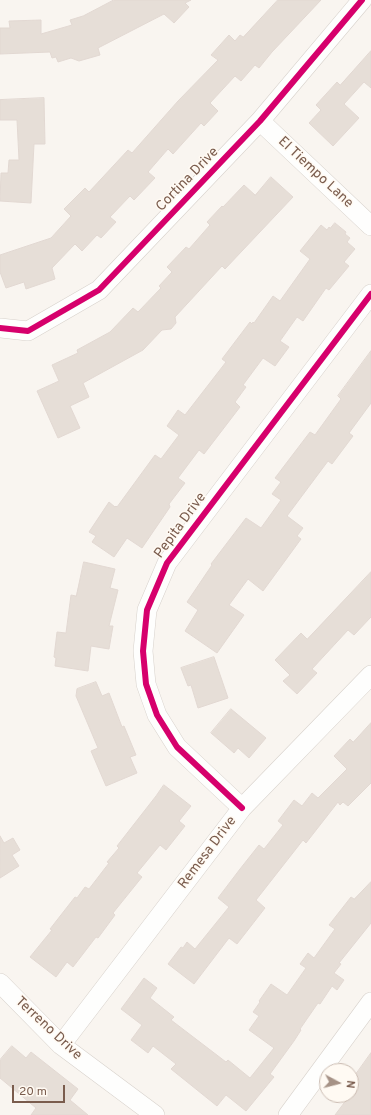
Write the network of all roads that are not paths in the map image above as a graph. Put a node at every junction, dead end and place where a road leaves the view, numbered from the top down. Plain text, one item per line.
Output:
1 (362, 0) edge
2 (260, 121) junction
3 (371, 226) edge
4 (371, 294) edge
5 (0, 328) edge
6 (371, 675) edge
7 (242, 808) junction
8 (0, 983) edge
9 (371, 1002) edge
10 (61, 1045) junction
11 (155, 1115) edge
12 (288, 1115) edge

1 - 2 street, Cortina Drive
2 - 3 street, El Tiempo Lane
2 - 5 street, Cortina Drive
4 - 7 street, Pepita Drive
6 - 7 street, Remesa Drive
7 - 10 street, Remesa Drive
8 - 10 street, Terreno Drive
9 - 12 street
10 - 11 street, Terreno Drive

